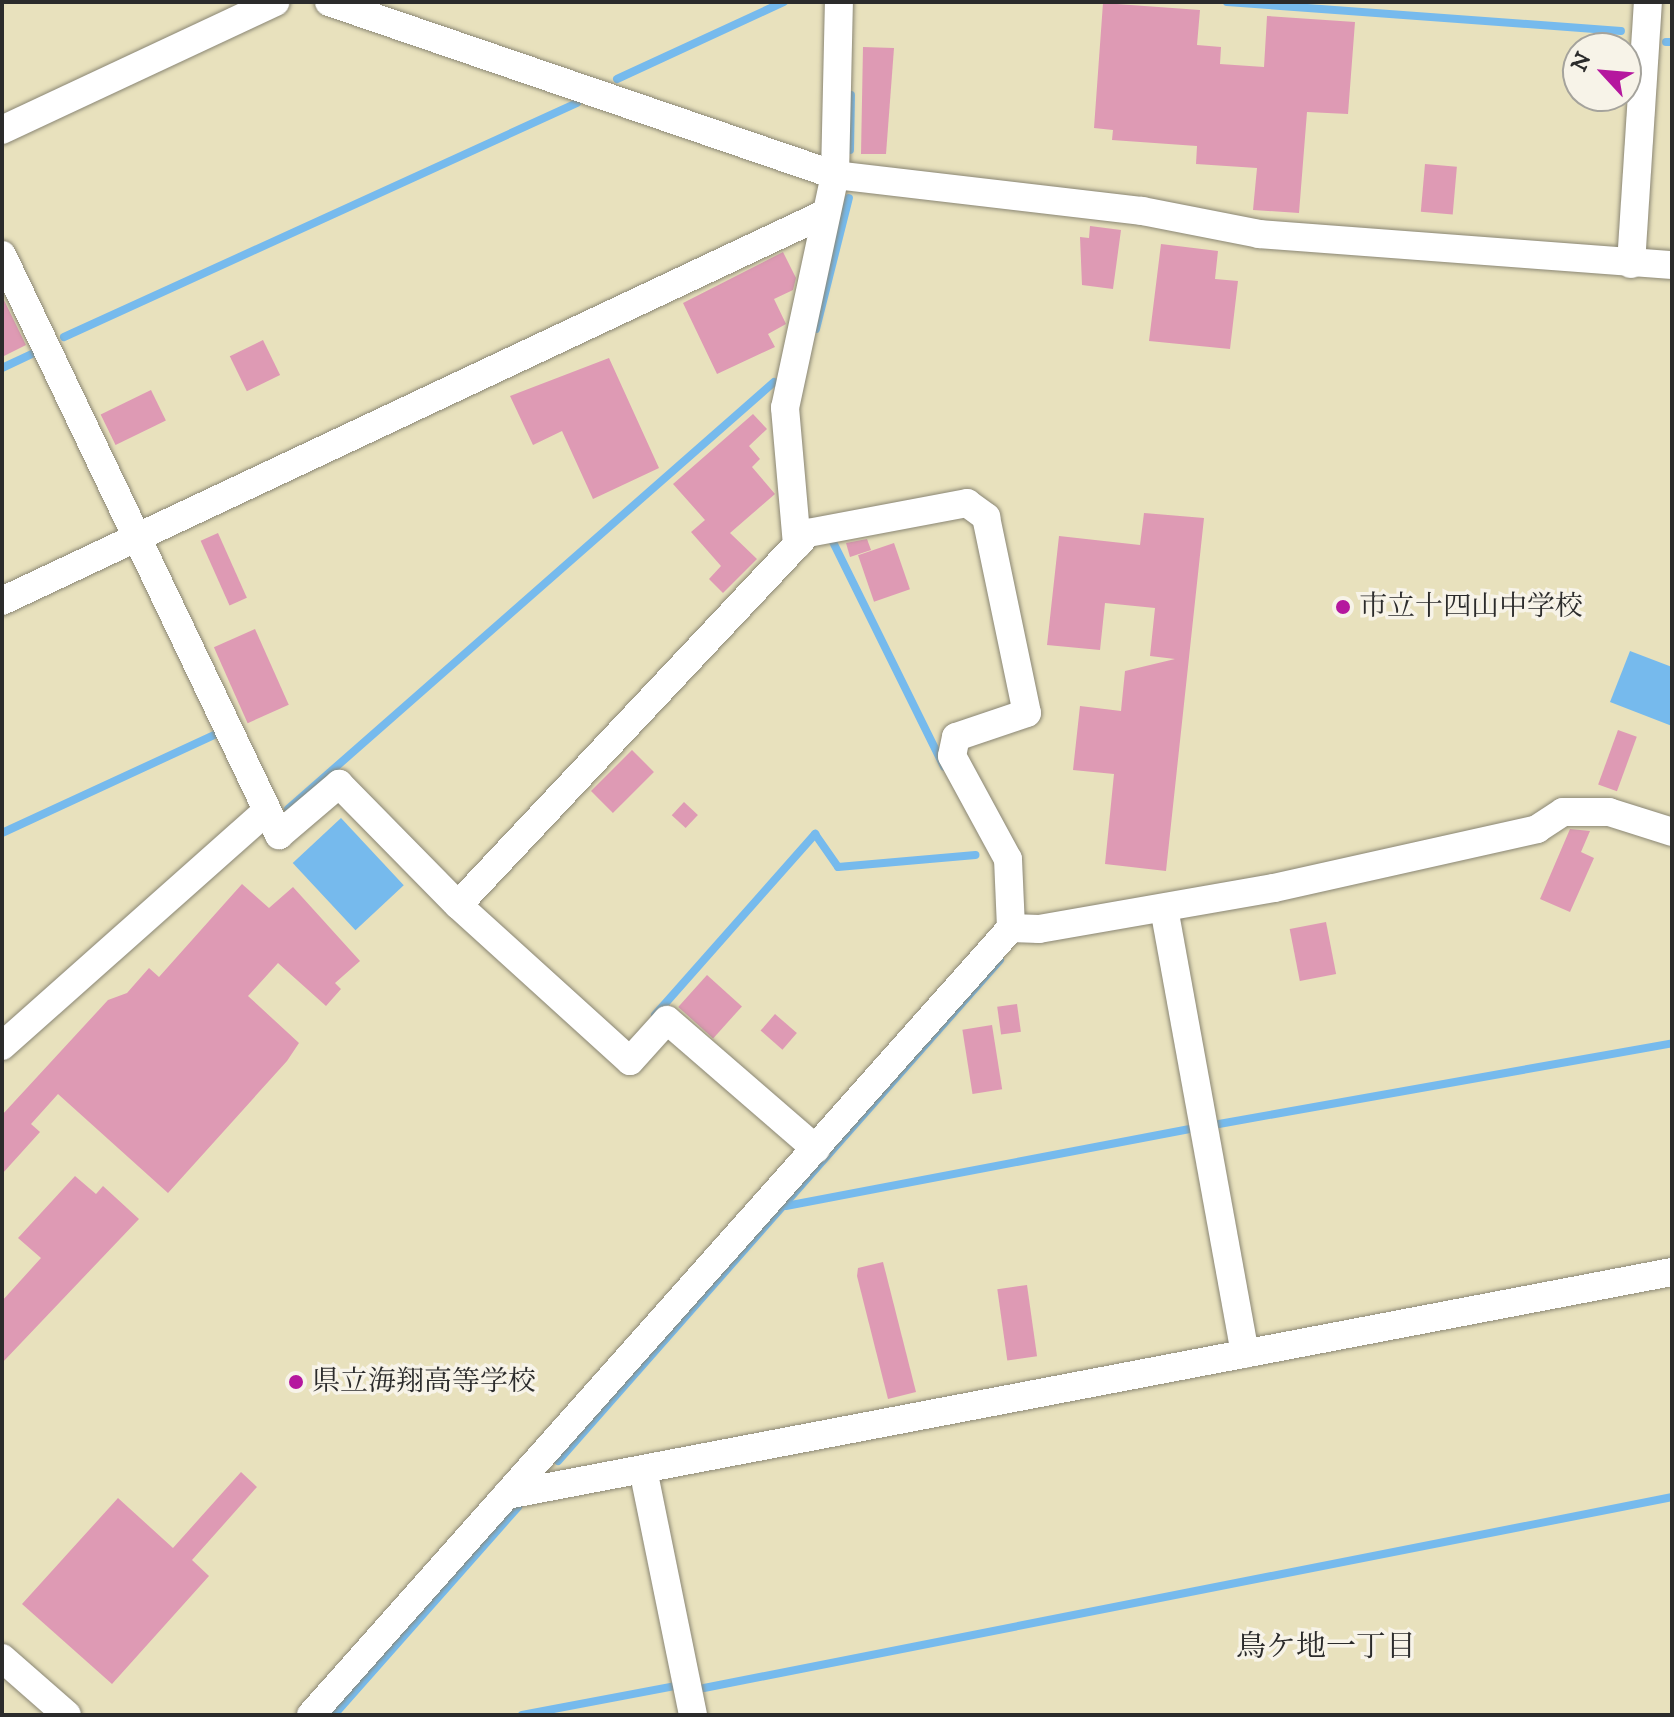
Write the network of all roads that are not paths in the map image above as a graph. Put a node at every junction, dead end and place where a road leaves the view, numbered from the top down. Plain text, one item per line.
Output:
1 (275, 2) edge
2 (329, 2) edge
3 (839, 2) edge
4 (1648, 2) edge
5 (2, 130) edge
6 (835, 175) junction
7 (824, 214) junction
8 (2, 255) edge
9 (1631, 264) junction
10 (1672, 265) edge
11 (136, 538) junction
12 (797, 545) junction
13 (2, 601) edge
14 (266, 812) junction
15 (1672, 832) edge
16 (458, 905) junction
17 (1164, 908) junction
18 (1011, 928) junction
19 (2, 1046) edge
20 (816, 1149) junction
21 (1672, 1272) edge
22 (1245, 1354) junction
23 (644, 1474) junction
24 (507, 1495) junction
25 (2, 1658) edge
26 (67, 1715) edge
27 (311, 1715) edge
28 (693, 1715) edge

1 - 5 street
2 - 6 street
3 - 6 street
4 - 9 street
6 - 7 street
6 - 9 street
7 - 11 street
7 - 12 street
8 - 11 street
9 - 10 street
11 - 13 street
11 - 14 street
12 - 16 street
12 - 18 street
14 - 16 street
14 - 19 street
15 - 17 street
16 - 20 street
17 - 18 street
17 - 22 street
18 - 20 street
20 - 24 street
21 - 22 street
22 - 23 street
23 - 24 street
23 - 28 street
24 - 27 street
25 - 26 street

